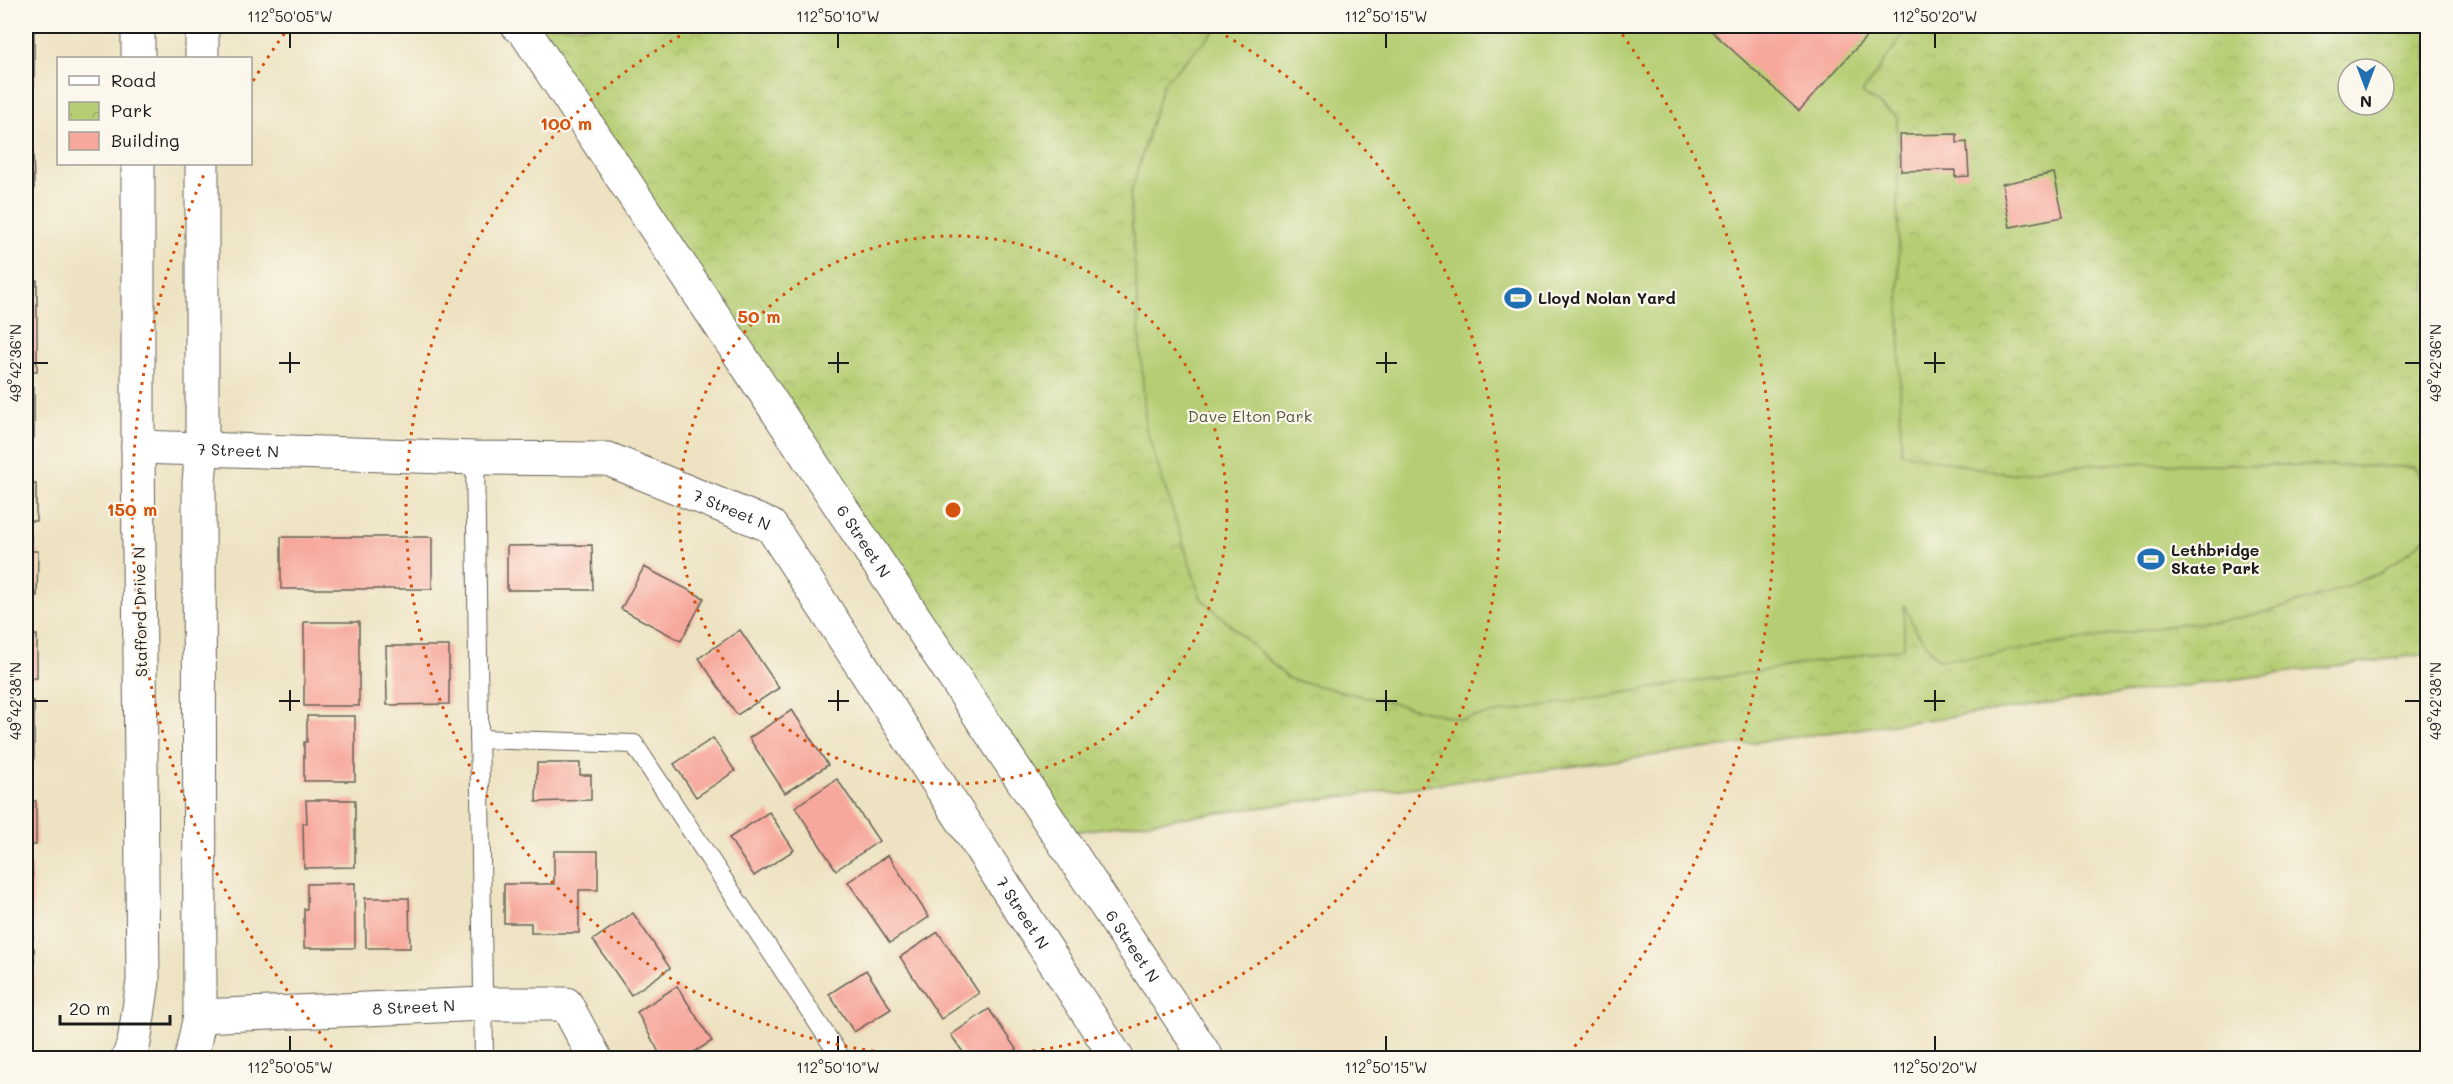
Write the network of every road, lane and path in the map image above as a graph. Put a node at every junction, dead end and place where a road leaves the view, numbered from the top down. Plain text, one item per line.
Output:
1 (138, 26) edge
2 (202, 26) edge
3 (518, 26) edge
4 (138, 57) edge
5 (202, 57) edge
6 (138, 165) edge
7 (202, 165) edge
8 (138, 447) junction
9 (202, 448) junction
10 (475, 458) junction
11 (479, 739) junction
12 (484, 1004) junction
13 (200, 1016) junction
14 (128, 1059) edge
15 (191, 1059) edge
16 (484, 1059) edge
17 (595, 1059) edge
18 (841, 1059) edge
19 (1117, 1059) edge
20 (1207, 1059) edge

1 - 4 street
2 - 5 street
3 - 20 street, 6 Street N
6 - 8 street, Stafford Drive N
7 - 9 street
8 - 9 street, 7 Street N
8 - 14 street, Stafford Drive N
9 - 10 street, 7 Street N
9 - 13 street
10 - 11 lane
10 - 19 street, 7 Street N
11 - 12 lane
11 - 18 lane
12 - 13 street, 8 Street N
12 - 16 lane
12 - 17 street, 8 Street N
13 - 15 street

